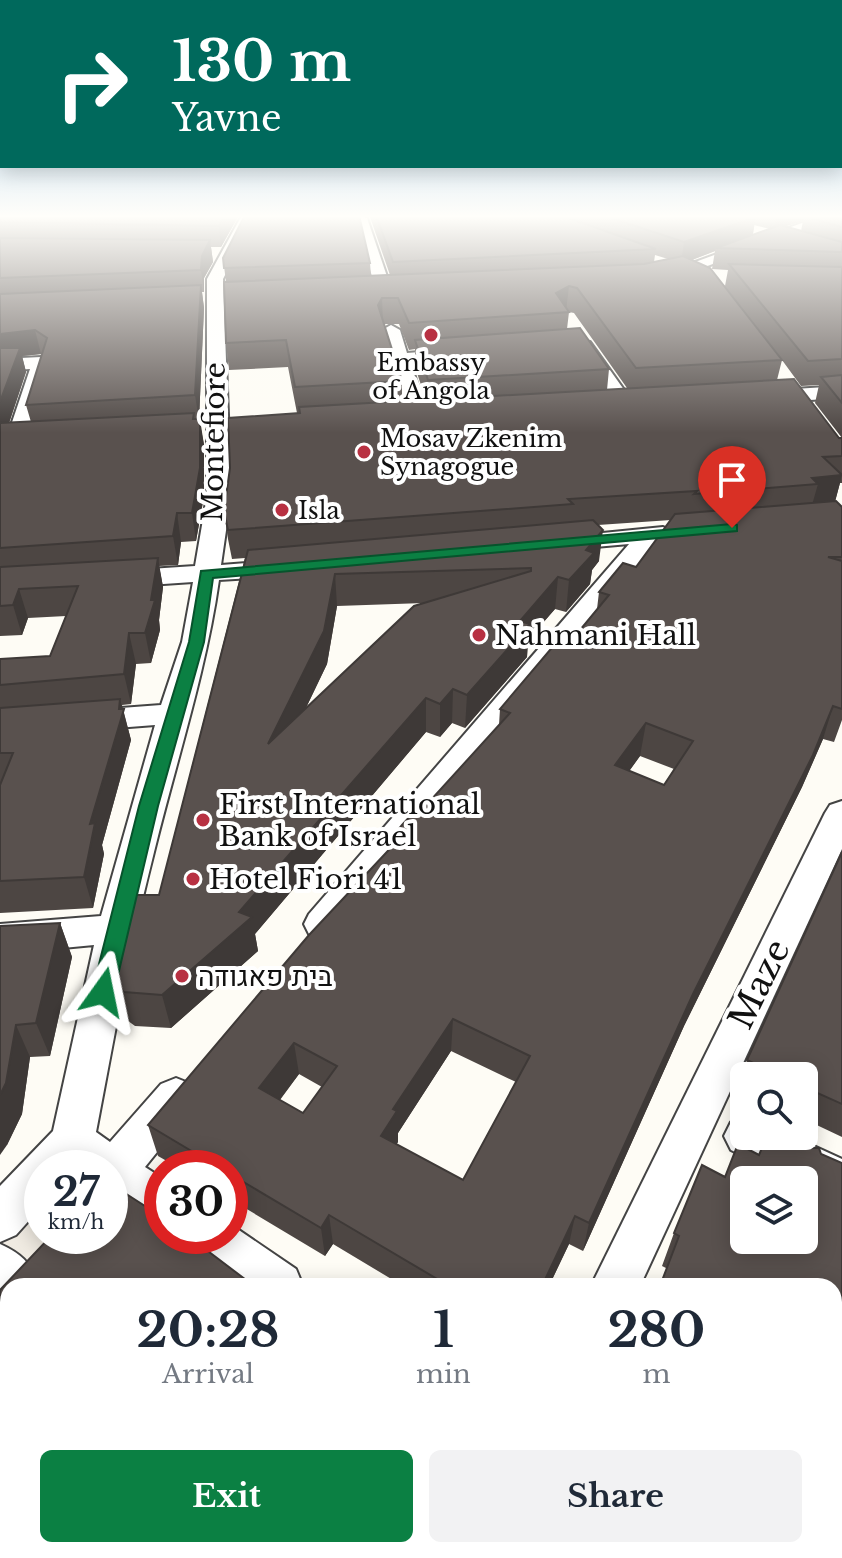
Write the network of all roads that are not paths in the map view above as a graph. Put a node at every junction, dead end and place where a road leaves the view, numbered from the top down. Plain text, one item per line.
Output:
1 (217, 288) edge
2 (382, 288) edge
3 (383, 291) edge
4 (220, 299) junction
5 (192, 300) edge
6 (391, 330) dead end
7 (575, 340) edge
8 (477, 354) edge
9 (400, 359) junction
10 (0, 365) edge
11 (783, 377) edge
12 (842, 392) edge
13 (734, 399) edge
14 (802, 403) junction
15 (593, 407) edge
16 (418, 418) edge
17 (18, 436) edge
18 (695, 531) edge
19 (650, 535) junction
20 (539, 545) edge
21 (302, 566) edge
22 (207, 574) junction
23 (95, 581) edge
24 (173, 714) junction
25 (0, 727) edge
26 (842, 813) edge
27 (116, 929) junction
28 (0, 939) edge
29 (303, 946) edge
30 (201, 1067) edge
31 (696, 1112) junction
32 (730, 1129) edge
33 (61, 1150) edge
34 (775, 1150) edge
35 (128, 1151) edge
36 (842, 1182) edge
37 (24, 1193) edge
38 (0, 1219) edge
39 (40, 1254) edge
40 (233, 1254) edge
41 (14, 1278) edge
42 (267, 1278) edge
43 (619, 1278) edge

1 - 4 street, Montefiore
2 - 3 street
4 - 5 street
4 - 22 street, Montefiore
6 - 9 street
7 - 15 street
8 - 9 street
9 - 16 street
10 - 17 street
11 - 14 street
12 - 14 street
13 - 14 street
18 - 19 street
19 - 20 street
19 - 29 street
21 - 22 street
22 - 23 street
22 - 24 street, Montefiore
24 - 25 street
24 - 27 street, Montefiore
26 - 31 street, Maze
27 - 28 street
27 - 33 street, Montefiore
30 - 35 street
31 - 32 street
31 - 43 street, Maze
34 - 36 street
37 - 38 street
39 - 41 street
40 - 42 street

